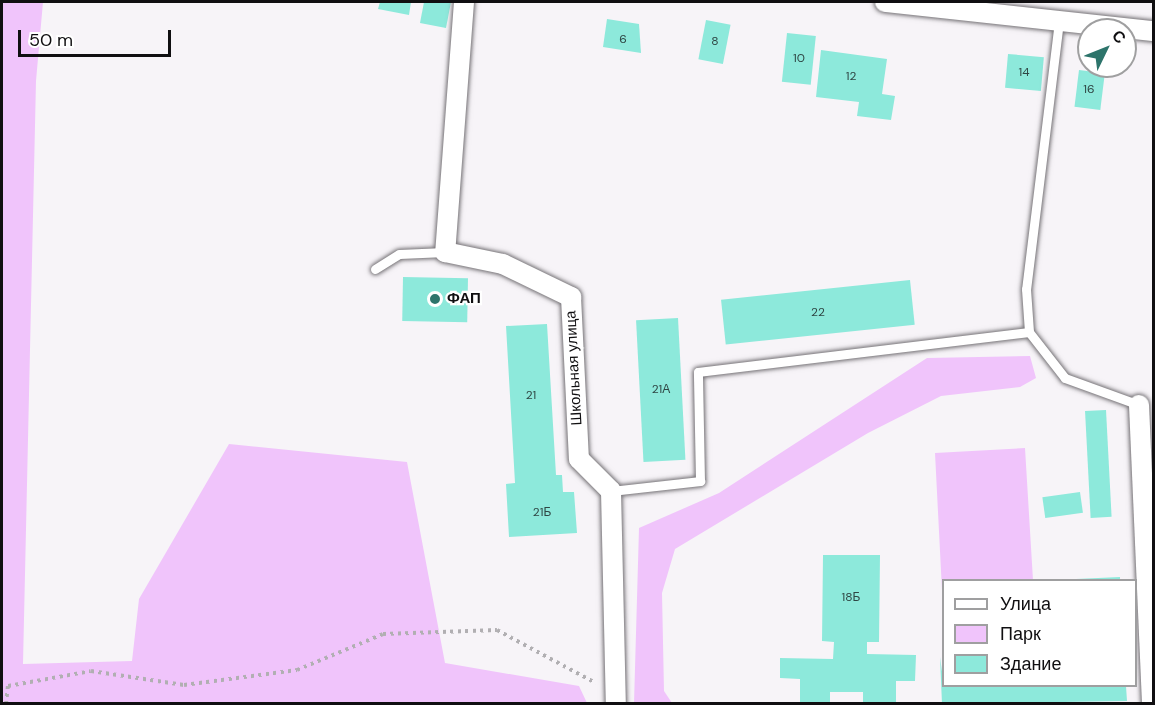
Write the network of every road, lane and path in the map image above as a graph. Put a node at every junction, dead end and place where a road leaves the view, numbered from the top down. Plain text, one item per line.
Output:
1 (464, 2) edge
2 (885, 2) edge
3 (1059, 21) junction
4 (1154, 31) edge
5 (445, 252) junction
6 (375, 269) dead end
7 (1029, 332) junction
8 (1139, 405) joint
9 (610, 491) junction
10 (614, 698) edge
11 (6, 704) edge
12 (1152, 704) edge

1 - 5 street
2 - 3 street
3 - 4 street
3 - 7 lane
5 - 6 lane
5 - 9 street, Школьная улица
7 - 8 lane
7 - 9 lane
8 - 12 street
9 - 10 street
10 - 11 path

